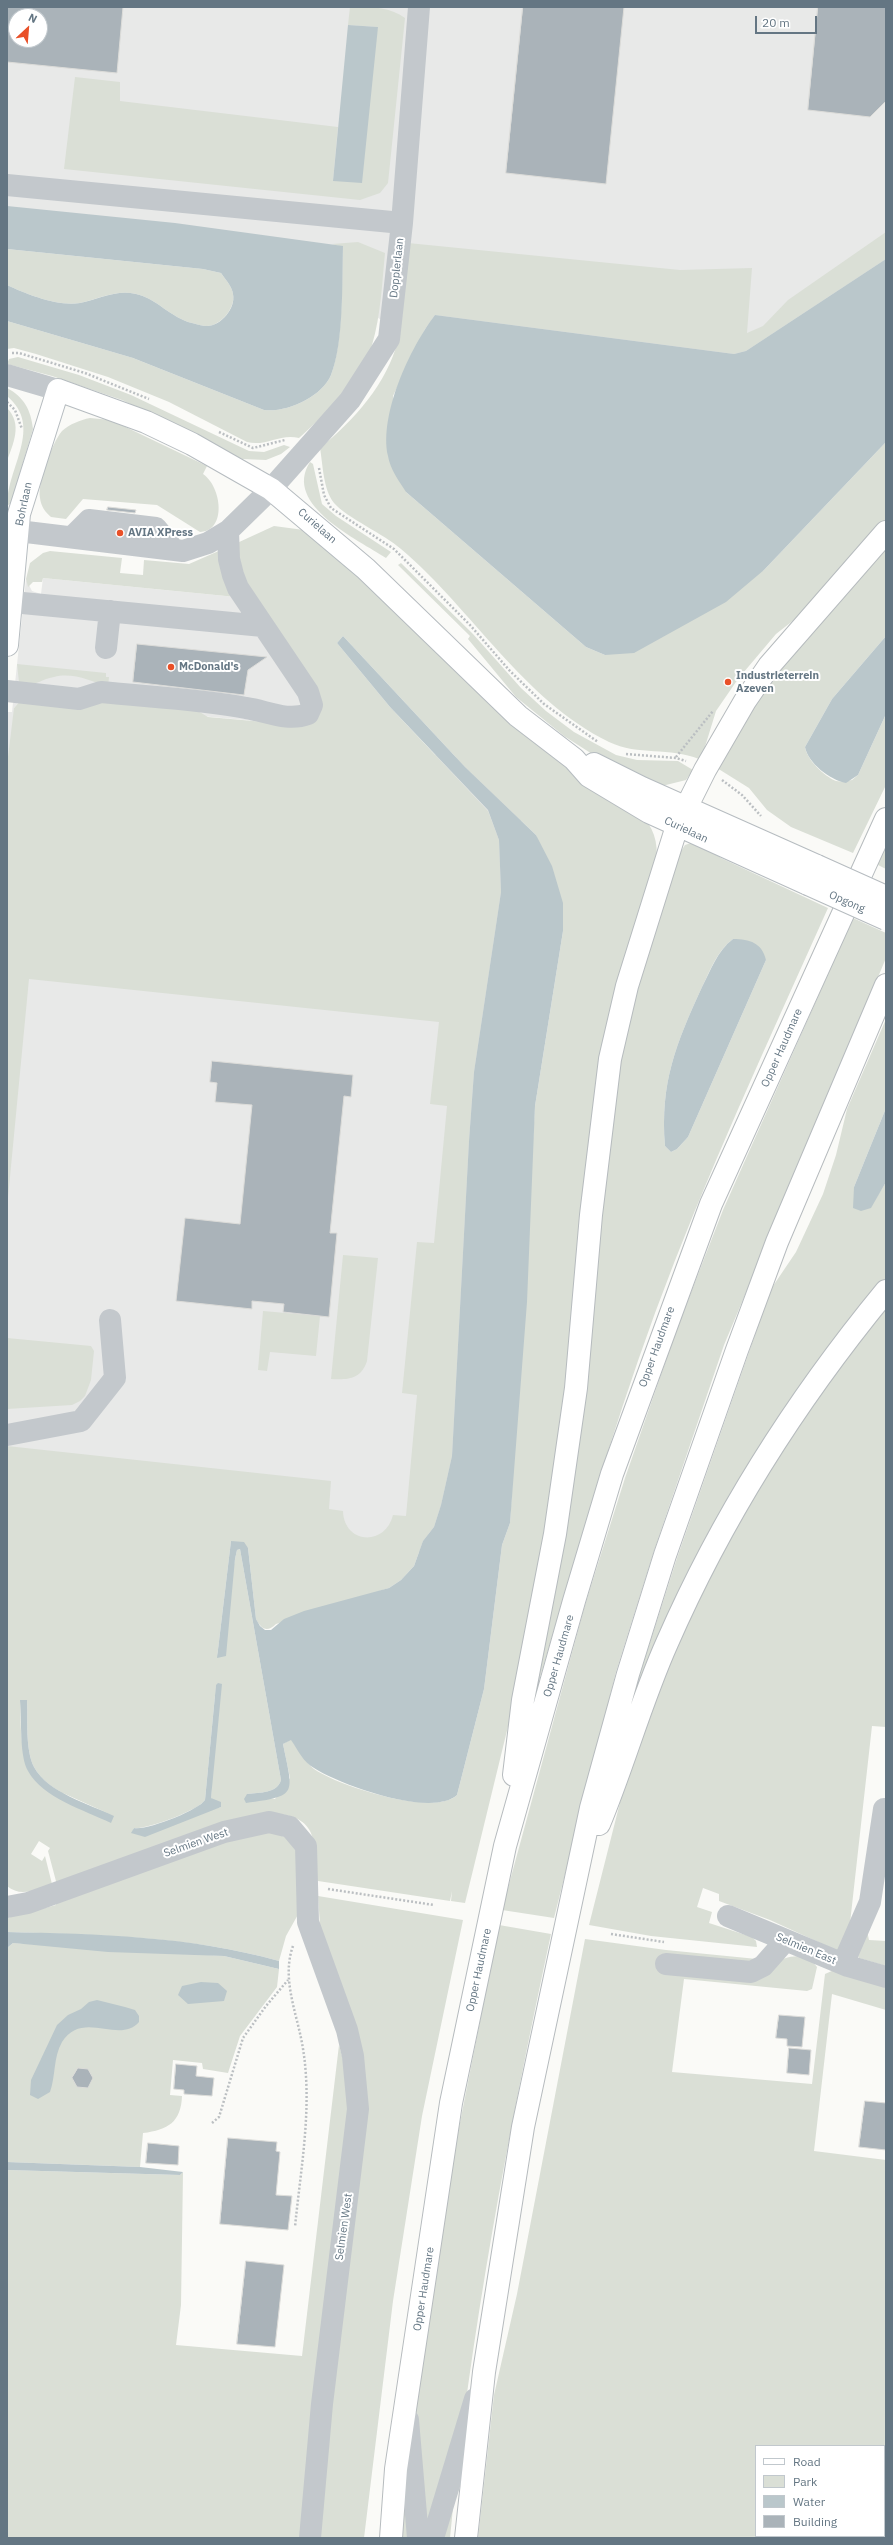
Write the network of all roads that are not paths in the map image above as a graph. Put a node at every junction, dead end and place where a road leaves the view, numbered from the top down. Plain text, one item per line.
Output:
1 (419, 7) edge
2 (7, 186) edge
3 (402, 223) junction
4 (7, 374) edge
5 (58, 390) junction
6 (271, 489) junction
7 (15, 520) edge
8 (228, 531) junction
9 (886, 532) edge
10 (12, 602) junction
11 (110, 611) junction
12 (263, 626) junction
13 (7, 645) edge
14 (106, 648) dead end
15 (7, 691) edge
16 (682, 817) junction
17 (886, 819) edge
18 (813, 875) junction
19 (886, 897) edge
20 (886, 919) edge
21 (886, 985) edge
22 (886, 1291) edge
23 (110, 1320) dead end
24 (7, 1435) edge
25 (884, 1809) dead end
26 (505, 1846) junction
27 (573, 1888) junction
28 (7, 1907) edge
29 (728, 1916) dead end
30 (786, 1940) junction
31 (666, 1964) dead end
32 (843, 1964) junction
33 (886, 1976) edge
34 (484, 2372) junction
35 (406, 2404) junction
36 (310, 2538) edge
37 (391, 2538) edge
38 (418, 2538) edge
39 (434, 2538) edge
40 (466, 2538) edge

1 - 3 street, Dopplerlaan
2 - 3 street
3 - 6 street, Dopplerlaan
4 - 5 street, Curielaan
5 - 6 main road, Curielaan
5 - 7 main road, Bohrlaan
6 - 8 street, Dopplerlaan
6 - 16 main road, Curielaan
7 - 8 street, Dopplerlaan
7 - 10 main road, Bohrlaan
8 - 12 street
9 - 16 main road
10 - 11 street
10 - 13 main road, Bohrlaan
11 - 12 street
11 - 14 street
12 - 15 street
16 - 18 main road, Curielaan
16 - 26 main road
17 - 26 main road, Opper Haudmare
18 - 19 main road, Opgong, bridge
18 - 20 main road, Opgong, bridge
21 - 27 main road
22 - 27 main road
23 - 24 street
25 - 32 street
26 - 35 main road, Opper Haudmare
27 - 34 main road
28 - 36 street, Selmien West
29 - 30 street, Selmien East
30 - 31 street
30 - 32 street, Selmien East
32 - 33 street, Selmien East
34 - 39 street
34 - 40 main road
35 - 37 main road, Opper Haudmare
35 - 38 street

